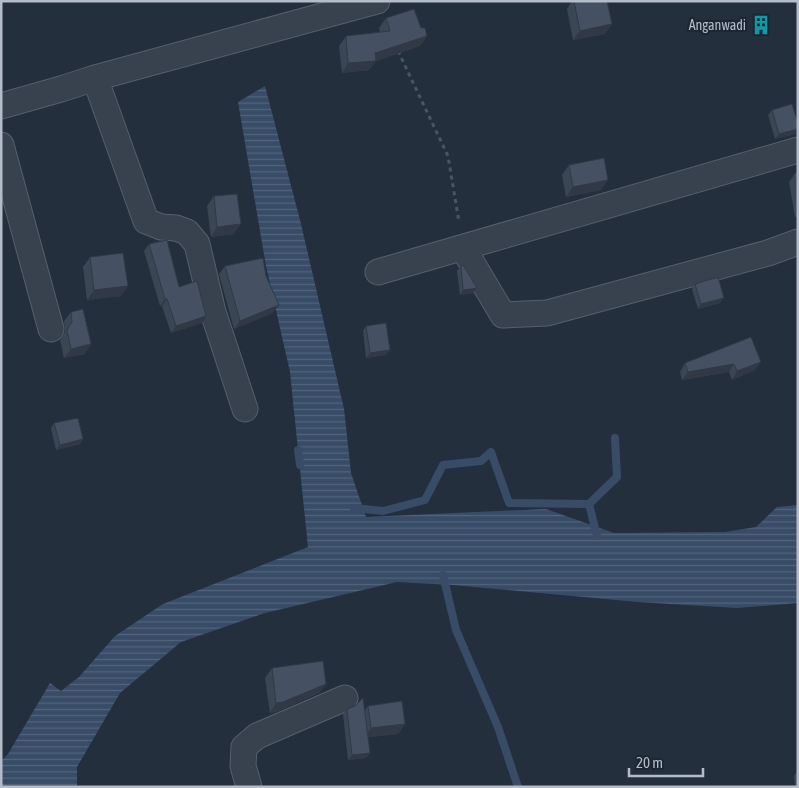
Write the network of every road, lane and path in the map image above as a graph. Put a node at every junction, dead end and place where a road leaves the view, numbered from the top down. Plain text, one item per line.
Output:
1 (378, 1) edge
2 (395, 45) edge
3 (95, 78) junction
4 (1, 106) edge
5 (1, 145) edge
6 (798, 150) edge
7 (798, 242) edge
8 (463, 248) junction
9 (378, 272) dead end
10 (51, 329) dead end
11 (245, 409) dead end
12 (345, 698) dead end
13 (249, 787) edge

1 - 3 street
2 - 8 path
3 - 4 street
3 - 11 street
5 - 10 street
6 - 8 street
7 - 8 street
8 - 9 street
12 - 13 street

